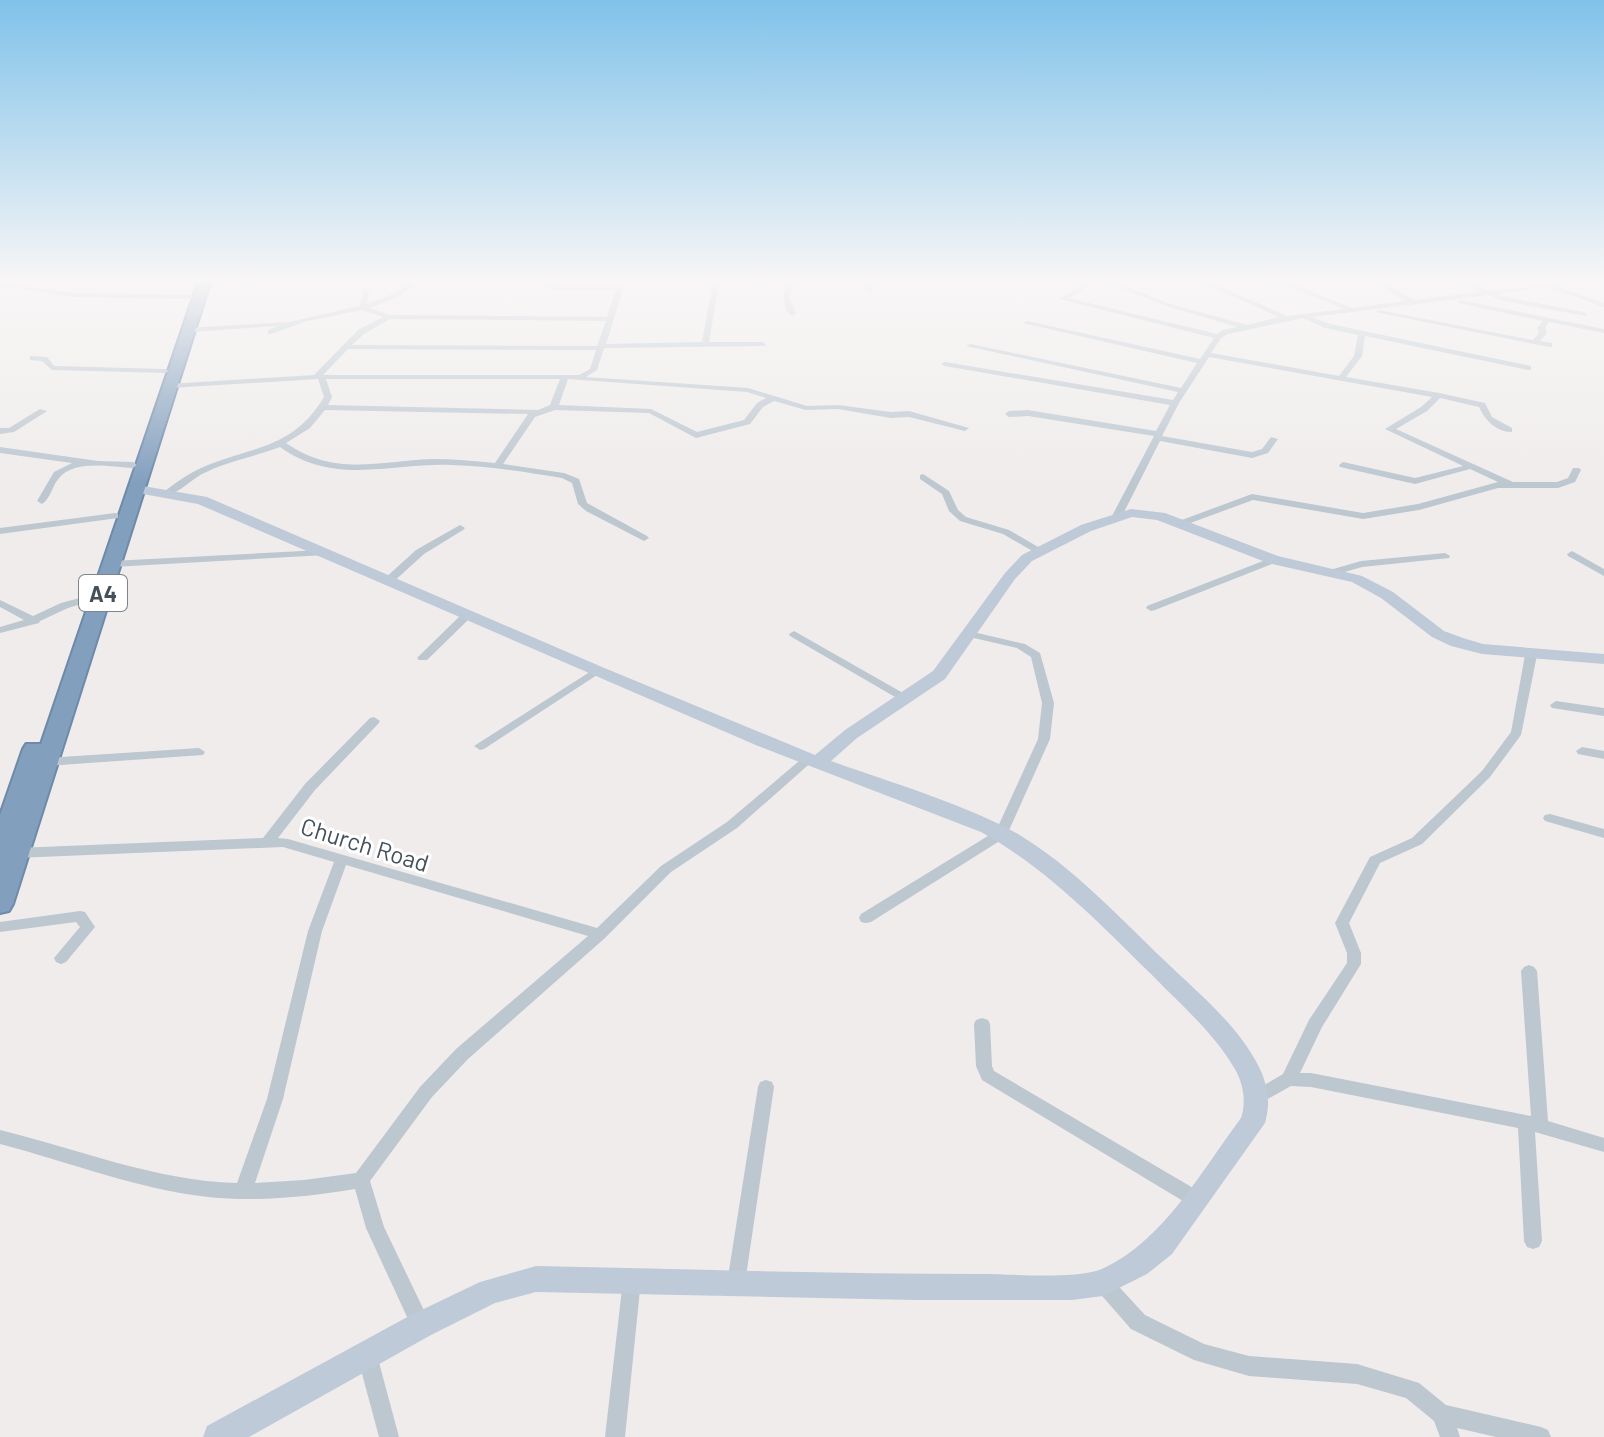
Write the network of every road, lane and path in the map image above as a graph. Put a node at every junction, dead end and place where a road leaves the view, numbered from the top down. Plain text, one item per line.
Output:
1 (177, 350) edge
2 (180, 350) edge
3 (343, 350) edge
4 (600, 350) edge
5 (989, 350) edge
6 (1165, 350) edge
7 (1211, 350) edge
8 (1359, 350) edge
9 (1440, 350) edge
10 (33, 358) dead end
11 (1206, 358) junction
12 (945, 364) dead end
13 (1528, 368) dead end
14 (318, 377) junction
15 (580, 377) junction
16 (1342, 377) junction
17 (168, 378) junction
18 (564, 379) junction
19 (1184, 391) junction
20 (1439, 395) junction
21 (771, 399) junction
22 (1175, 403) junction
23 (323, 407) junction
24 (554, 407) junction
25 (43, 411) dead end
26 (536, 412) junction
27 (1009, 414) dead end
28 (965, 428) dead end
29 (150, 430) junction
30 (1509, 430) dead end
31 (0, 431) edge
32 (1157, 436) junction
33 (1274, 439) dead end
34 (283, 445) junction
35 (0, 450) edge
36 (82, 462) junction
37 (133, 465) junction
38 (1343, 465) dead end
39 (1473, 466) junction
40 (497, 467) junction
41 (1576, 470) dead end
42 (923, 477) dead end
43 (1512, 485) junction
44 (137, 489) junction
45 (168, 493) junction
46 (42, 501) dead end
47 (115, 516) junction
48 (1117, 516) junction
49 (1182, 523) junction
50 (460, 528) dead end
51 (0, 531) edge
52 (644, 538) dead end
53 (1040, 551) junction
54 (321, 553) junction
55 (1572, 554) dead end
56 (1445, 556) dead end
57 (1273, 560) junction
58 (112, 564) junction
59 (1334, 572) junction
60 (1604, 573) edge
61 (387, 582) junction
62 (87, 599) junction
63 (0, 603) edge
64 (1151, 608) dead end
65 (466, 616) junction
66 (35, 621) junction
67 (0, 630) edge
68 (794, 634) dead end
69 (969, 634) junction
70 (1531, 655) junction
71 (423, 658) dead end
72 (1604, 659) edge
73 (596, 671) junction
74 (906, 699) junction
75 (1556, 705) dead end
76 (1604, 712) edge
77 (374, 721) dead end
78 (480, 746) dead end
79 (1582, 751) dead end
80 (199, 752) dead end
81 (1604, 755) edge
82 (814, 760) junction
83 (46, 762) junction
84 (1550, 818) dead end
85 (1001, 834) junction
86 (1604, 834) edge
87 (268, 841) junction
88 (5, 846) edge
89 (341, 861) junction
90 (0, 904) edge
91 (866, 918) dead end
92 (0, 927) edge
93 (600, 934) junction
94 (61, 958) dead end
95 (1529, 971) dead end
96 (982, 1024) dead end
97 (1289, 1079) junction
98 (766, 1087) dead end
99 (1257, 1098) junction
100 (1533, 1123) junction
101 (0, 1137) edge
102 (1604, 1145) edge
103 (361, 1180) junction
104 (244, 1189) junction
105 (1194, 1198) junction
106 (1533, 1241) dead end
107 (632, 1280) junction
108 (736, 1283) junction
109 (1103, 1283) junction
110 (421, 1325) junction
111 (367, 1355) junction
112 (1441, 1414) junction
113 (218, 1437) edge
114 (389, 1437) edge
115 (615, 1437) edge
116 (1450, 1437) edge
117 (1541, 1437) edge

1 - 17 highway, A4
2 - 17 highway, A4
3 - 14 street
4 - 15 street
5 - 19 street
6 - 11 street
7 - 11 street
8 - 16 street
9 - 13 street
10 - 17 street
11 - 16 street
11 - 19 street
12 - 22 street
14 - 17 street
14 - 18 street
14 - 23 street
15 - 18 street
15 - 21 street
16 - 20 street
17 - 29 highway, A4
18 - 24 street
19 - 22 street
20 - 30 street
20 - 39 street
21 - 24 street
21 - 28 street
22 - 32 street
23 - 26 street
23 - 34 street
24 - 26 street
25 - 31 street
26 - 40 street
27 - 32 street
29 - 37 highway, A4
29 - 44 highway, A4
32 - 33 street
32 - 48 street
34 - 40 street
34 - 45 street
35 - 36 street
36 - 37 street
36 - 46 street
37 - 47 highway, A4
38 - 39 street
39 - 43 street
40 - 52 street
41 - 43 street
42 - 53 street
43 - 49 street
44 - 45 street
44 - 58 highway, A4
45 - 54 street
47 - 51 street
47 - 62 highway, A4
48 - 49 street
48 - 53 street
49 - 57 street
50 - 61 street
53 - 69 street
54 - 58 street
54 - 61 street
55 - 60 street
56 - 59 street
57 - 59 street
57 - 64 street
58 - 83 highway, A4
59 - 70 street
61 - 65 street
62 - 66 street
62 - 88 highway, A4
63 - 66 street
65 - 71 street
65 - 73 street
66 - 67 street
68 - 74 street
69 - 74 street
69 - 85 street
70 - 72 street
70 - 97 street
73 - 78 street
73 - 82 street
74 - 82 street
75 - 76 street
77 - 87 street
79 - 81 street
80 - 83 street
82 - 85 street
82 - 93 street
83 - 88 highway, A4
84 - 86 street
85 - 91 street
85 - 99 street
87 - 88 street, Church Road
87 - 89 street, Church Road
88 - 90 highway, A4
89 - 93 street, Church Road
89 - 104 street
92 - 94 street
93 - 103 street
95 - 100 street
96 - 105 street
97 - 99 street
97 - 100 street
98 - 108 street
99 - 105 street
100 - 102 street
100 - 106 street
101 - 104 street
103 - 104 street
103 - 110 street
105 - 109 street
107 - 108 street
107 - 110 street
107 - 115 street
108 - 109 street
109 - 112 street
110 - 111 street
111 - 113 street
111 - 114 street
112 - 116 street
112 - 117 street

